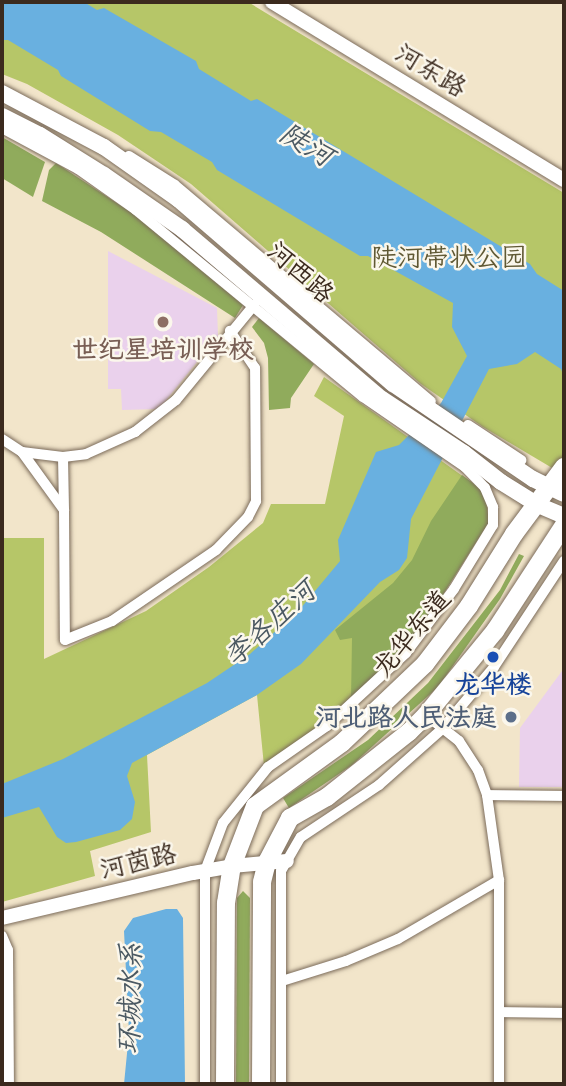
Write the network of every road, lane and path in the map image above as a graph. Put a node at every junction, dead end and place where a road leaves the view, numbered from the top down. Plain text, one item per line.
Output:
1 (272, 2) edge
2 (2, 87) edge
3 (2, 93) edge
4 (2, 116) edge
5 (2, 128) edge
6 (564, 180) edge
7 (254, 305) junction
8 (230, 331) junction
9 (419, 398) junction
10 (404, 421) junction
11 (473, 434) junction
12 (2, 439) edge
13 (22, 452) junction
14 (63, 457) junction
15 (464, 460) junction
16 (522, 460) dead end
17 (564, 467) edge
18 (557, 491) edge
19 (538, 505) junction
20 (64, 510) junction
21 (564, 516) edge
22 (564, 525) edge
23 (564, 561) edge
24 (426, 715) junction
25 (442, 729) junction
26 (487, 795) junction
27 (564, 796) edge
28 (267, 862) junction
29 (287, 862) junction
30 (232, 866) junction
31 (205, 871) junction
32 (499, 880) junction
33 (2, 918) edge
34 (2, 936) edge
35 (282, 981) junction
36 (499, 1012) junction
37 (564, 1013) edge
38 (9, 1084) edge
39 (205, 1084) edge
40 (225, 1084) edge
41 (261, 1084) edge
42 (281, 1084) edge
43 (499, 1084) edge

1 - 6 street, 河东路
2 - 9 street
3 - 9 main road, 河西路
4 - 10 main road, 河西路
5 - 7 street
7 - 8 street
7 - 10 street
8 - 14 street
8 - 20 street
9 - 11 main road, 河西路
10 - 15 main road, 河西路
11 - 16 street
11 - 18 main road, 河西路
12 - 13 street
13 - 14 street
13 - 20 street
14 - 20 street
15 - 19 main road, 河西路
15 - 31 street
17 - 18 main road, 龙华东道
18 - 19 main road, 龙华东道
19 - 21 main road, 河西路
19 - 30 main road, 龙华东道
22 - 24 main road
23 - 25 street
24 - 25 street
24 - 28 main road
25 - 26 street
25 - 29 street
26 - 27 street
26 - 32 street
28 - 29 street, 河茵路
28 - 30 street, 河茵路
28 - 41 main road
29 - 35 street
30 - 31 street, 河茵路
30 - 40 main road, 龙华东道
31 - 33 street, 河茵路
31 - 39 street
32 - 35 street
32 - 36 street
34 - 38 street
35 - 42 street
36 - 37 street
36 - 43 street

